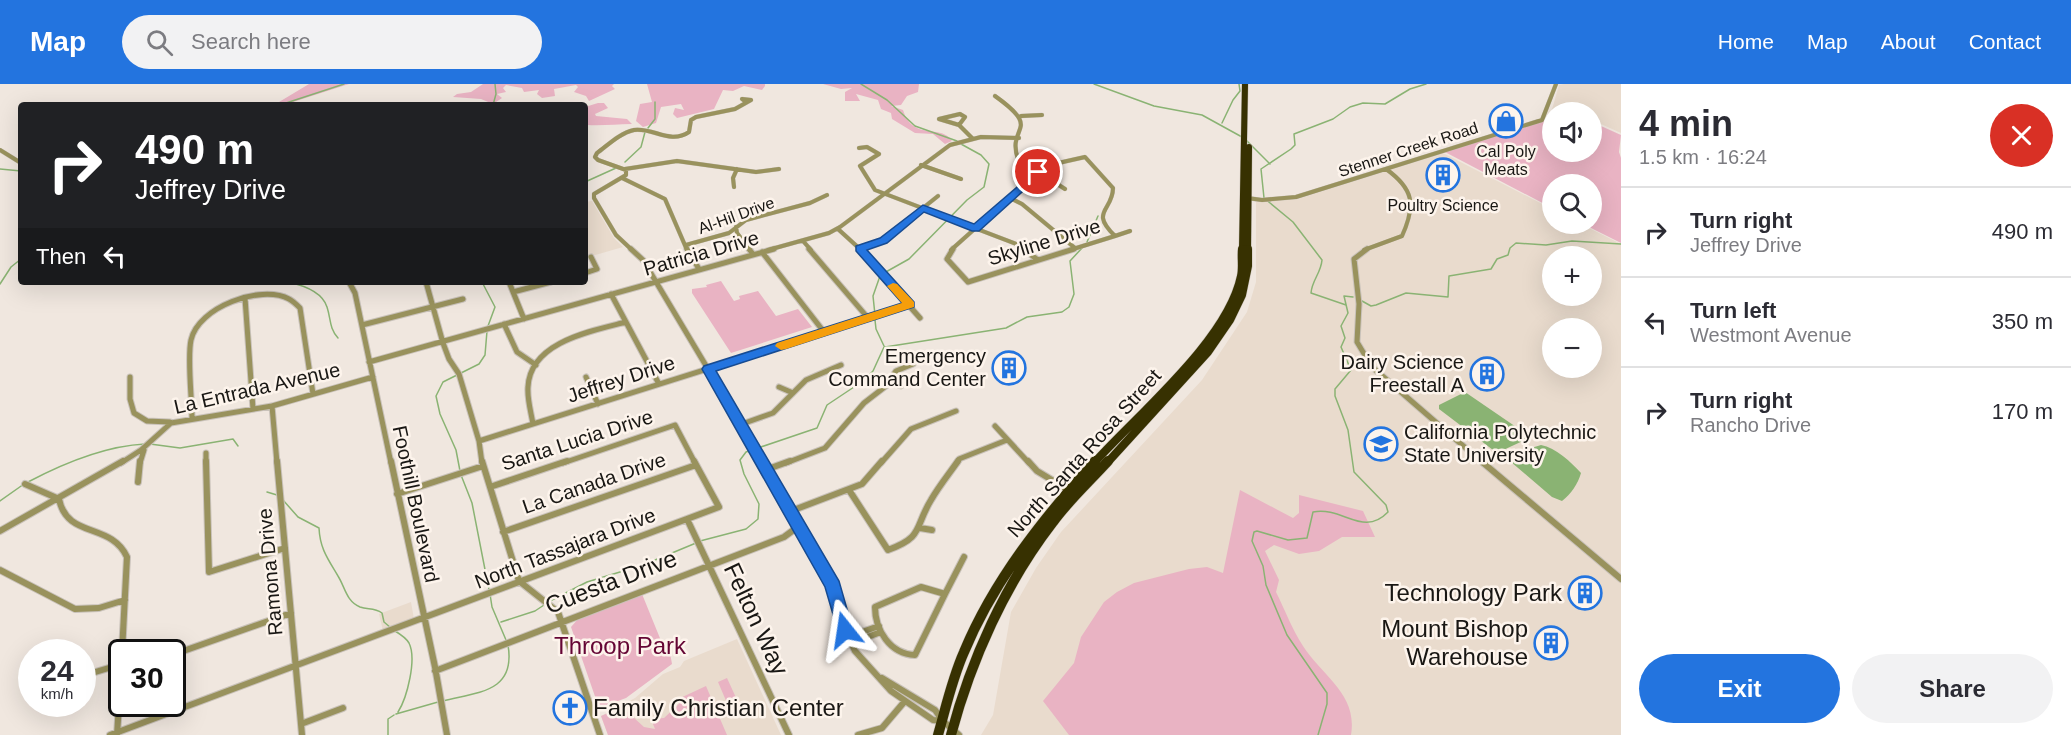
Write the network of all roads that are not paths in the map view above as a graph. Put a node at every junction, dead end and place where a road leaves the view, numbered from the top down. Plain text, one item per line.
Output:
1 (1247, 84) edge
2 (1556, 84) edge
3 (995, 96) dead end
4 (746, 102) dead end
5 (1042, 115) dead end
6 (1021, 116) junction
7 (959, 125) junction
8 (972, 138) junction
9 (1019, 138) junction
10 (859, 148) dead end
11 (0, 150) edge
12 (18, 161) edge
13 (921, 165) junction
14 (1386, 168) junction
15 (625, 169) junction
16 (737, 169) junction
17 (779, 169) dead end
18 (1038, 172) junction
19 (622, 178) junction
20 (961, 180) dead end
21 (734, 187) dead end
22 (1065, 189) dead end
23 (884, 193) junction
24 (827, 195) dead end
25 (938, 196) dead end
26 (1010, 198) junction
27 (1246, 198) junction
28 (923, 208) junction
29 (736, 227) junction
30 (976, 228) junction
31 (838, 229) junction
32 (1130, 231) dead end
33 (1115, 236) junction
34 (803, 240) junction
35 (686, 245) junction
36 (1076, 248) junction
37 (860, 249) junction
38 (762, 252) junction
39 (753, 254) junction
40 (591, 257) dead end
41 (1038, 260) junction
42 (699, 269) junction
43 (588, 272) edge
44 (656, 282) junction
45 (351, 285) edge
46 (427, 285) edge
47 (510, 285) edge
48 (540, 285) edge
49 (513, 292) junction
50 (611, 294) junction
51 (245, 298) junction
52 (463, 299) dead end
53 (910, 305) junction
54 (433, 306) junction
55 (868, 318) junction
56 (921, 318) dead end
57 (524, 319) junction
58 (626, 322) junction
59 (504, 324) junction
60 (362, 325) junction
61 (824, 332) junction
62 (442, 341) junction
63 (369, 362) junction
64 (912, 364) dead end
65 (536, 365) junction
66 (841, 365) dead end
67 (708, 369) junction
68 (130, 377) dead end
69 (373, 377) junction
70 (586, 377) dead end
71 (889, 382) junction
72 (659, 384) junction
73 (901, 386) dead end
74 (779, 387) dead end
75 (794, 393) junction
76 (313, 394) junction
77 (598, 404) junction
78 (272, 406) junction
79 (253, 409) junction
80 (956, 411) dead end
81 (192, 418) junction
82 (179, 420) junction
83 (533, 424) junction
84 (742, 424) junction
85 (995, 426) dead end
86 (1007, 440) junction
87 (479, 441) junction
88 (149, 444) junction
89 (206, 453) dead end
90 (696, 465) junction
91 (483, 466) junction
92 (768, 469) junction
93 (138, 482) dead end
94 (25, 484) dead end
95 (490, 487) junction
96 (849, 490) junction
97 (1073, 493) junction
98 (397, 494) junction
99 (59, 499) junction
100 (718, 507) joint
101 (792, 511) junction
102 (687, 519) junction
103 (799, 526) junction
104 (921, 528) junction
105 (932, 530) dead end
106 (0, 531) edge
107 (503, 532) junction
108 (285, 548) junction
109 (964, 557) dead end
110 (709, 566) junction
111 (0, 570) edge
112 (1621, 579) edge
113 (519, 582) junction
114 (945, 594) junction
115 (125, 600) junction
116 (291, 613) junction
117 (423, 619) junction
118 (563, 621) junction
119 (880, 629) junction
120 (123, 639) edge
121 (849, 640) junction
122 (186, 650) edge
123 (296, 666) junction
124 (435, 671) junction
125 (873, 673) junction
126 (905, 701) junction
127 (343, 708) dead end
128 (116, 717) edge
129 (943, 721) junction
130 (301, 724) junction
131 (883, 731) edge
132 (954, 733) edge
133 (115, 734) edge
134 (302, 735) edge
135 (447, 735) edge
136 (600, 735) edge
137 (789, 735) edge
138 (858, 735) edge
139 (938, 735) edge

1 - 27 highway, North Santa Rosa Street
2 - 14 street, Stenner Creek Road
3 - 6 street
4 - 15 street
5 - 6 street
6 - 9 street
7 - 7 street
7 - 8 street
8 - 9 street, Patricia Drive
8 - 13 street, Patricia Drive
9 - 18 street
10 - 23 street
11 - 12 street
13 - 20 street
13 - 23 street, Patricia Drive
14 - 27 street, Stenner Creek Road
14 - 112 street
15 - 16 street
15 - 19 street
16 - 17 street
16 - 21 street
18 - 22 street
18 - 26 street
18 - 33 street
19 - 35 street
19 - 44 street
23 - 28 street
23 - 31 street, Patricia Drive
24 - 29 street, Al-Hil Drive
25 - 28 street
26 - 30 street
26 - 36 street
27 - 97 highway, North Santa Rosa Street
28 - 30 street
28 - 37 street
29 - 35 street, Al-Hil Drive
29 - 39 street
30 - 41 street
30 - 41 street, Skyline Drive
31 - 34 street, Patricia Drive
31 - 37 street
32 - 33 street, Skyline Drive
33 - 36 street, Skyline Drive
34 - 38 street, Patricia Drive
34 - 55 street
35 - 42 street
36 - 41 street, Skyline Drive
37 - 53 street
38 - 39 street, Patricia Drive
38 - 61 street
39 - 42 street, Patricia Drive
40 - 43 street
42 - 44 street, Patricia Drive
44 - 50 street, Patricia Drive
44 - 67 street
45 - 60 street, Foothill Boulevard
46 - 54 street
47 - 49 street
48 - 49 street
49 - 57 street
50 - 57 street, Patricia Drive
50 - 58 street
51 - 76 street
51 - 79 street
51 - 81 street
52 - 54 street
53 - 55 street, Jeffrey Drive
53 - 56 street
54 - 60 street
54 - 62 street
55 - 61 street, Jeffrey Drive
57 - 59 street, Patricia Drive
58 - 65 street
58 - 72 street
59 - 62 street, Patricia Drive
59 - 65 street
60 - 63 street, Foothill Boulevard
61 - 67 street, Jeffrey Drive
62 - 63 street, Patricia Drive
62 - 87 street
63 - 69 street, Foothill Boulevard
64 - 71 street
65 - 83 street
66 - 75 street
67 - 72 street, Jeffrey Drive
67 - 84 street
68 - 82 street
69 - 76 street, La Entrada Avenue
69 - 98 street, Foothill Boulevard
70 - 77 street
71 - 73 street
71 - 92 street
72 - 77 street, Jeffrey Drive
74 - 75 street
75 - 84 street
76 - 78 street, La Entrada Avenue
77 - 83 street, Jeffrey Drive
78 - 79 street, La Entrada Avenue
78 - 108 street, Ramona Drive
79 - 81 street, La Entrada Avenue
80 - 96 street
81 - 82 street, La Entrada Avenue
82 - 88 street, La Entrada Avenue
83 - 87 street, Jeffrey Drive
84 - 92 street
85 - 86 street
86 - 97 street
86 - 104 street
87 - 91 street
88 - 93 street
88 - 99 street, La Entrada Avenue
89 - 108 street
90 - 95 street, Santa Lucia Drive
90 - 100 street
90 - 107 street, La Canada Drive
91 - 95 street
91 - 98 street
92 - 101 street
94 - 99 street
95 - 107 street
96 - 101 street
96 - 104 street
97 - 129 highway, North Santa Rosa Street
97 - 132 highway, North Santa Rosa Street
98 - 117 street, Foothill Boulevard
99 - 106 street, La Entrada Avenue
99 - 115 street
100 - 102 street, North Tassajara Drive
101 - 103 street
102 - 110 street, Felton Way
102 - 113 street, North Tassajara Drive
103 - 110 street, Cuesta Drive
103 - 121 street
104 - 105 street
107 - 113 street
108 - 116 street, Ramona Drive
109 - 114 street
110 - 118 street, Cuesta Drive
110 - 137 street, Felton Way
111 - 115 street
113 - 117 street, North Tassajara Drive
113 - 118 street
114 - 119 street
114 - 119 street
115 - 120 street
116 - 122 street
116 - 123 street, Ramona Drive
117 - 123 street, North Tassajara Drive
117 - 124 street, Foothill Boulevard
118 - 124 street, Cuesta Drive
118 - 136 street
119 - 121 street
121 - 125 street
123 - 130 street, Ramona Drive
123 - 133 street, North Tassajara Drive
124 - 135 street, Foothill Boulevard
125 - 126 street
125 - 129 street
126 - 129 street
126 - 131 street
127 - 130 street
128 - 133 street
129 - 132 street
129 - 139 highway, North Santa Rosa Street
130 - 134 street, Ramona Drive
131 - 138 street

